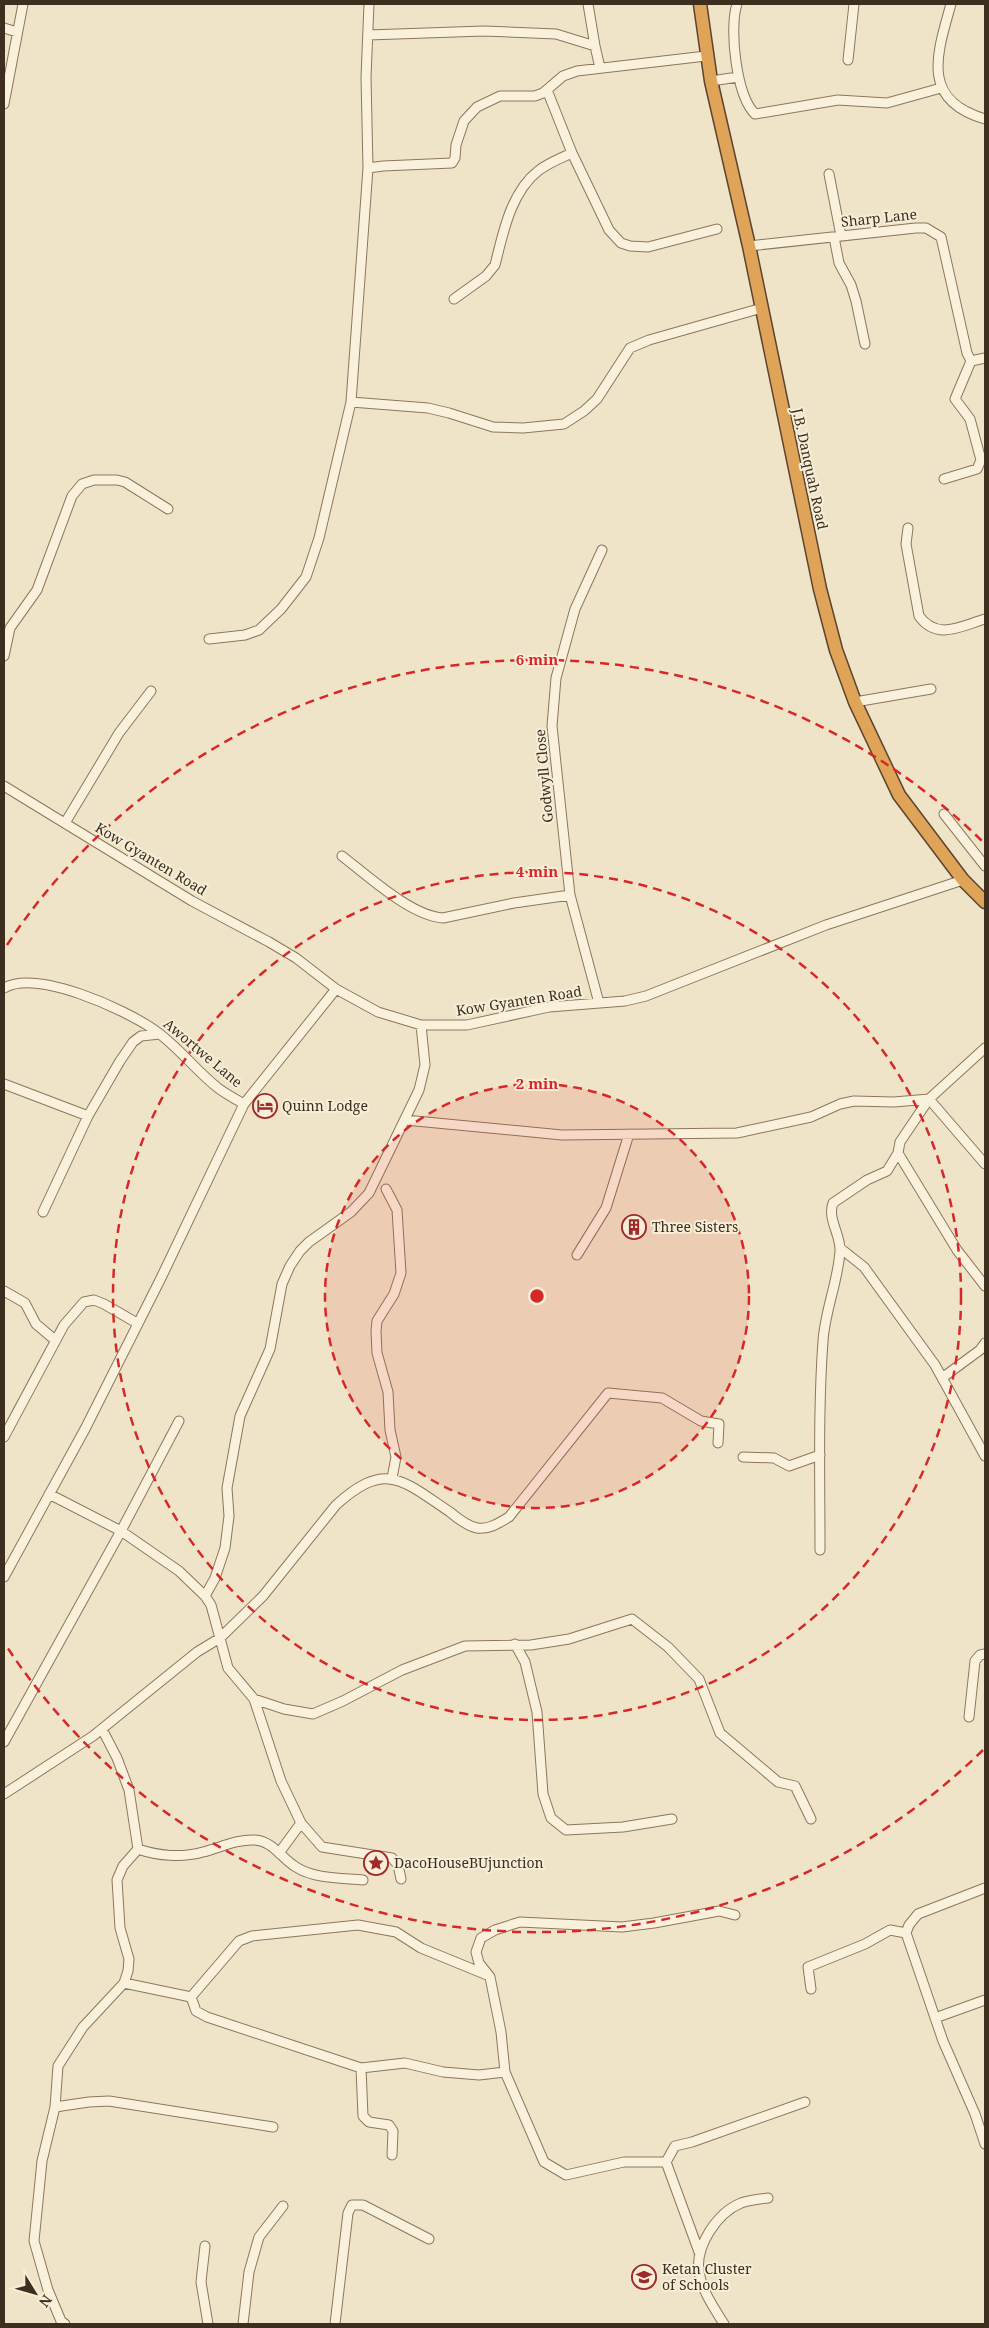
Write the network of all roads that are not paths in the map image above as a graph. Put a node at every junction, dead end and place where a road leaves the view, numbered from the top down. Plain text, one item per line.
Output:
1 (23, 4) edge
2 (369, 4) edge
3 (588, 4) edge
4 (700, 4) edge
5 (737, 4) edge
6 (854, 4) edge
7 (952, 4) edge
8 (4, 28) edge
9 (18, 32) junction
10 (368, 35) junction
11 (594, 46) junction
12 (706, 56) junction
13 (848, 60) dead end
14 (600, 68) junction
15 (738, 77) junction
16 (710, 81) junction
17 (941, 88) junction
18 (547, 90) junction
19 (4, 104) edge
20 (985, 119) edge
21 (572, 152) junction
22 (368, 168) junction
23 (829, 174) dead end
24 (717, 228) dead end
25 (838, 236) junction
26 (749, 246) junction
27 (454, 298) dead end
28 (762, 308) junction
29 (865, 344) dead end
30 (985, 358) edge
31 (971, 361) junction
32 (351, 402) junction
33 (944, 479) dead end
34 (168, 508) dead end
35 (908, 528) dead end
36 (602, 550) dead end
37 (985, 619) edge
38 (5, 638) edge
39 (208, 639) dead end
40 (4, 656) edge
41 (931, 690) dead end
42 (151, 691) dead end
43 (855, 702) junction
44 (4, 786) edge
45 (944, 814) dead end
46 (65, 823) junction
47 (342, 856) dead end
48 (985, 866) edge
49 (962, 880) junction
50 (570, 895) junction
51 (983, 896) edge
52 (4, 988) edge
53 (336, 989) junction
54 (599, 1003) junction
55 (420, 1025) junction
56 (160, 1034) junction
57 (985, 1048) edge
58 (4, 1084) edge
59 (929, 1099) junction
60 (244, 1104) junction
61 (88, 1116) junction
62 (405, 1120) junction
63 (629, 1134) junction
64 (898, 1153) junction
65 (985, 1164) edge
66 (386, 1189) dead end
67 (43, 1212) dead end
68 (840, 1248) junction
69 (577, 1255) dead end
70 (985, 1286) edge
71 (4, 1291) edge
72 (137, 1323) junction
73 (56, 1340) junction
74 (985, 1343) edge
75 (942, 1378) junction
76 (179, 1421) dead end
77 (4, 1438) edge
78 (718, 1443) dead end
79 (820, 1455) junction
80 (985, 1456) edge
81 (743, 1457) dead end
82 (392, 1478) junction
83 (49, 1494) junction
84 (121, 1531) junction
85 (820, 1550) dead end
86 (4, 1577) edge
87 (205, 1596) junction
88 (220, 1638) junction
89 (514, 1644) junction
90 (985, 1654) edge
91 (254, 1699) junction
92 (970, 1717) dead end
93 (102, 1729) junction
94 (4, 1742) edge
95 (4, 1794) edge
96 (811, 1818) dead end
97 (672, 1819) dead end
98 (301, 1823) junction
99 (138, 1849) junction
100 (280, 1852) junction
101 (401, 1879) dead end
102 (363, 1880) dead end
103 (985, 1888) edge
104 (735, 1915) dead end
105 (906, 1933) junction
106 (490, 1976) junction
107 (124, 1983) junction
108 (811, 1990) dead end
109 (191, 1998) junction
110 (985, 2000) edge
111 (935, 2018) junction
112 (361, 2068) junction
113 (505, 2072) junction
114 (805, 2102) dead end
115 (55, 2107) junction
116 (274, 2127) dead end
117 (985, 2144) edge
118 (392, 2155) dead end
119 (666, 2162) junction
120 (768, 2198) dead end
121 (283, 2206) dead end
122 (428, 2239) dead end
123 (205, 2246) dead end
124 (699, 2252) junction
125 (65, 2324) edge
126 (208, 2324) edge
127 (243, 2324) edge
128 (335, 2324) edge
129 (724, 2324) edge

1 - 9 street
2 - 10 street
3 - 11 street
4 - 12 highway, J.B. Danquah Road
5 - 15 street
6 - 13 street
7 - 17 street
8 - 9 street
9 - 19 street
10 - 11 street
10 - 22 street
11 - 14 street
12 - 14 street
12 - 16 highway, J.B. Danquah Road
14 - 18 street
15 - 16 street
15 - 17 street
16 - 26 highway, J.B. Danquah Road
17 - 20 street
18 - 21 street
18 - 22 street
21 - 24 street
21 - 27 street
22 - 32 street
23 - 25 street
25 - 26 street, Sharp Lane
25 - 29 street
25 - 31 street, Sharp Lane
26 - 28 highway, J.B. Danquah Road
28 - 32 street
28 - 43 highway, J.B. Danquah Road
30 - 31 street
31 - 33 street
32 - 39 street
34 - 38 street
35 - 37 street
36 - 50 street, Godwyll Close
38 - 40 street
41 - 43 street
42 - 46 street
43 - 49 highway, J.B. Danquah Road
44 - 46 street, Kow Gyanten Road
45 - 48 street
46 - 53 street, Kow Gyanten Road
47 - 50 street
49 - 51 highway, J.B. Danquah Road
49 - 54 street, Kow Gyanten Road
50 - 54 street, Godwyll Close
52 - 56 street, Awortwe Lane
53 - 55 street, Kow Gyanten Road
53 - 60 street
54 - 55 street, Kow Gyanten Road
55 - 62 street
56 - 60 street, Awortwe Lane
56 - 61 street
57 - 59 street
58 - 61 street
59 - 63 street
59 - 64 street
59 - 65 street
60 - 72 street
61 - 67 street
62 - 63 street
62 - 87 street
63 - 69 street
64 - 68 street
64 - 70 street
66 - 82 street
68 - 75 street
68 - 79 street
71 - 73 street
72 - 73 street
72 - 83 street
73 - 77 street
74 - 75 street
75 - 80 street
76 - 84 street
78 - 82 street
79 - 81 street
79 - 85 street
82 - 88 street
83 - 84 street
83 - 86 street
84 - 87 street
84 - 94 street
87 - 88 street
88 - 91 street
88 - 93 street
89 - 91 street
89 - 96 street
89 - 97 street
90 - 92 street
91 - 98 street
93 - 95 street
93 - 99 street
98 - 100 street
98 - 101 street
99 - 100 street
99 - 107 street
100 - 102 street
103 - 105 street
104 - 106 street
105 - 108 street
105 - 111 street
106 - 109 street
106 - 113 street
107 - 109 street
107 - 115 street
109 - 112 street
110 - 111 street
111 - 117 street
112 - 113 street
112 - 118 street
113 - 119 street
114 - 119 street
115 - 116 street
115 - 125 street
119 - 124 street
120 - 124 street
121 - 127 street
122 - 128 street
123 - 126 street
124 - 129 street

